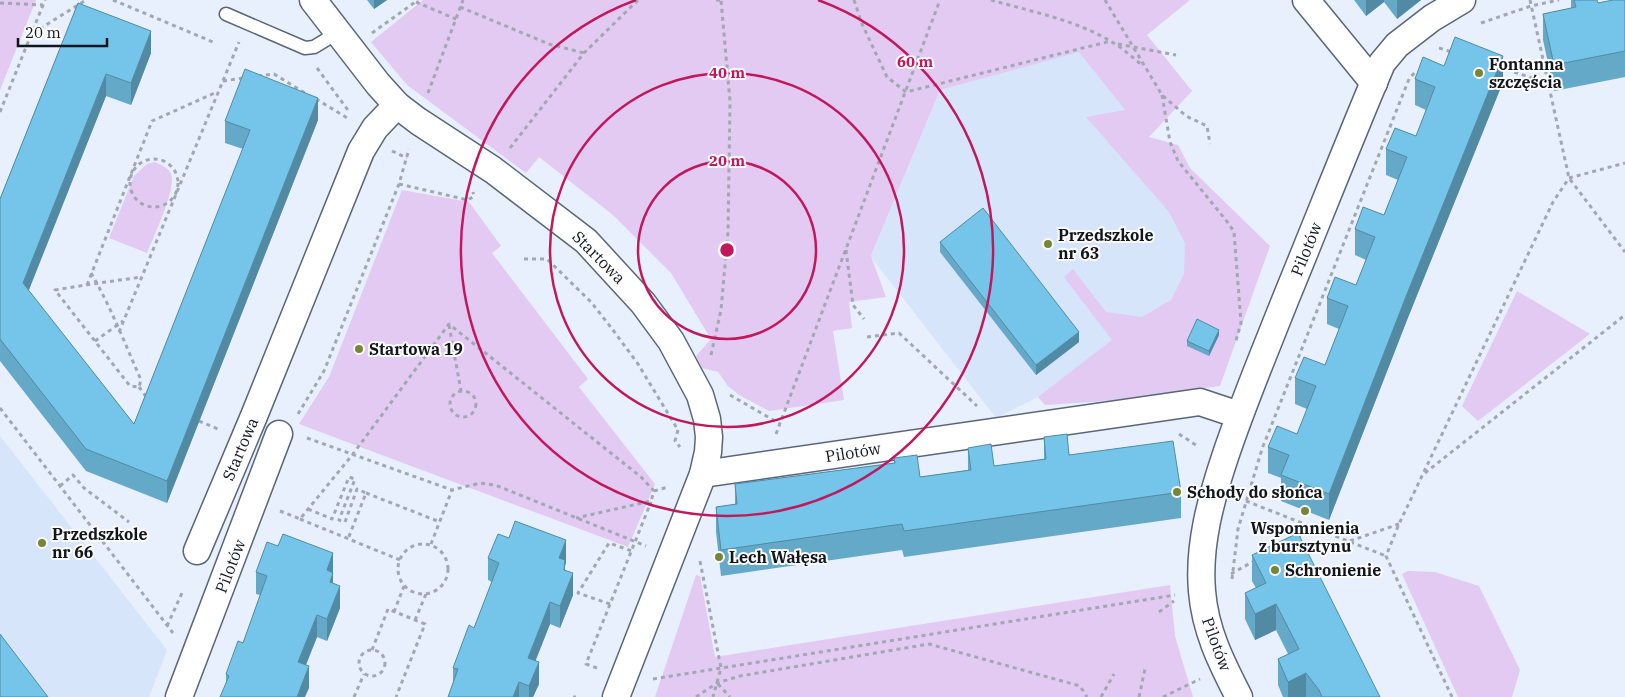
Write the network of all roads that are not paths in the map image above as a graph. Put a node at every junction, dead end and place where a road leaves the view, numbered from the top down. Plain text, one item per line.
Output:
1 (313, 0) edge
2 (1306, 0) edge
3 (1462, 0) edge
4 (226, 14) dead end
5 (344, 41) junction
6 (1374, 83) junction
7 (397, 105) junction
8 (1239, 415) junction
9 (293, 429) road end
10 (702, 474) junction
11 (197, 551) dead end
12 (179, 697) edge
13 (616, 697) edge
14 (1238, 697) edge

1 - 5 street, Startowa
2 - 6 street
3 - 6 street, Pilotów
4 - 5 lane
5 - 7 street, Startowa
6 - 8 street, Pilotów
7 - 10 street, Startowa
7 - 11 street, Startowa
8 - 10 street, Pilotów
8 - 14 street, Pilotów
9 - 12 street, Pilotów
10 - 13 street

